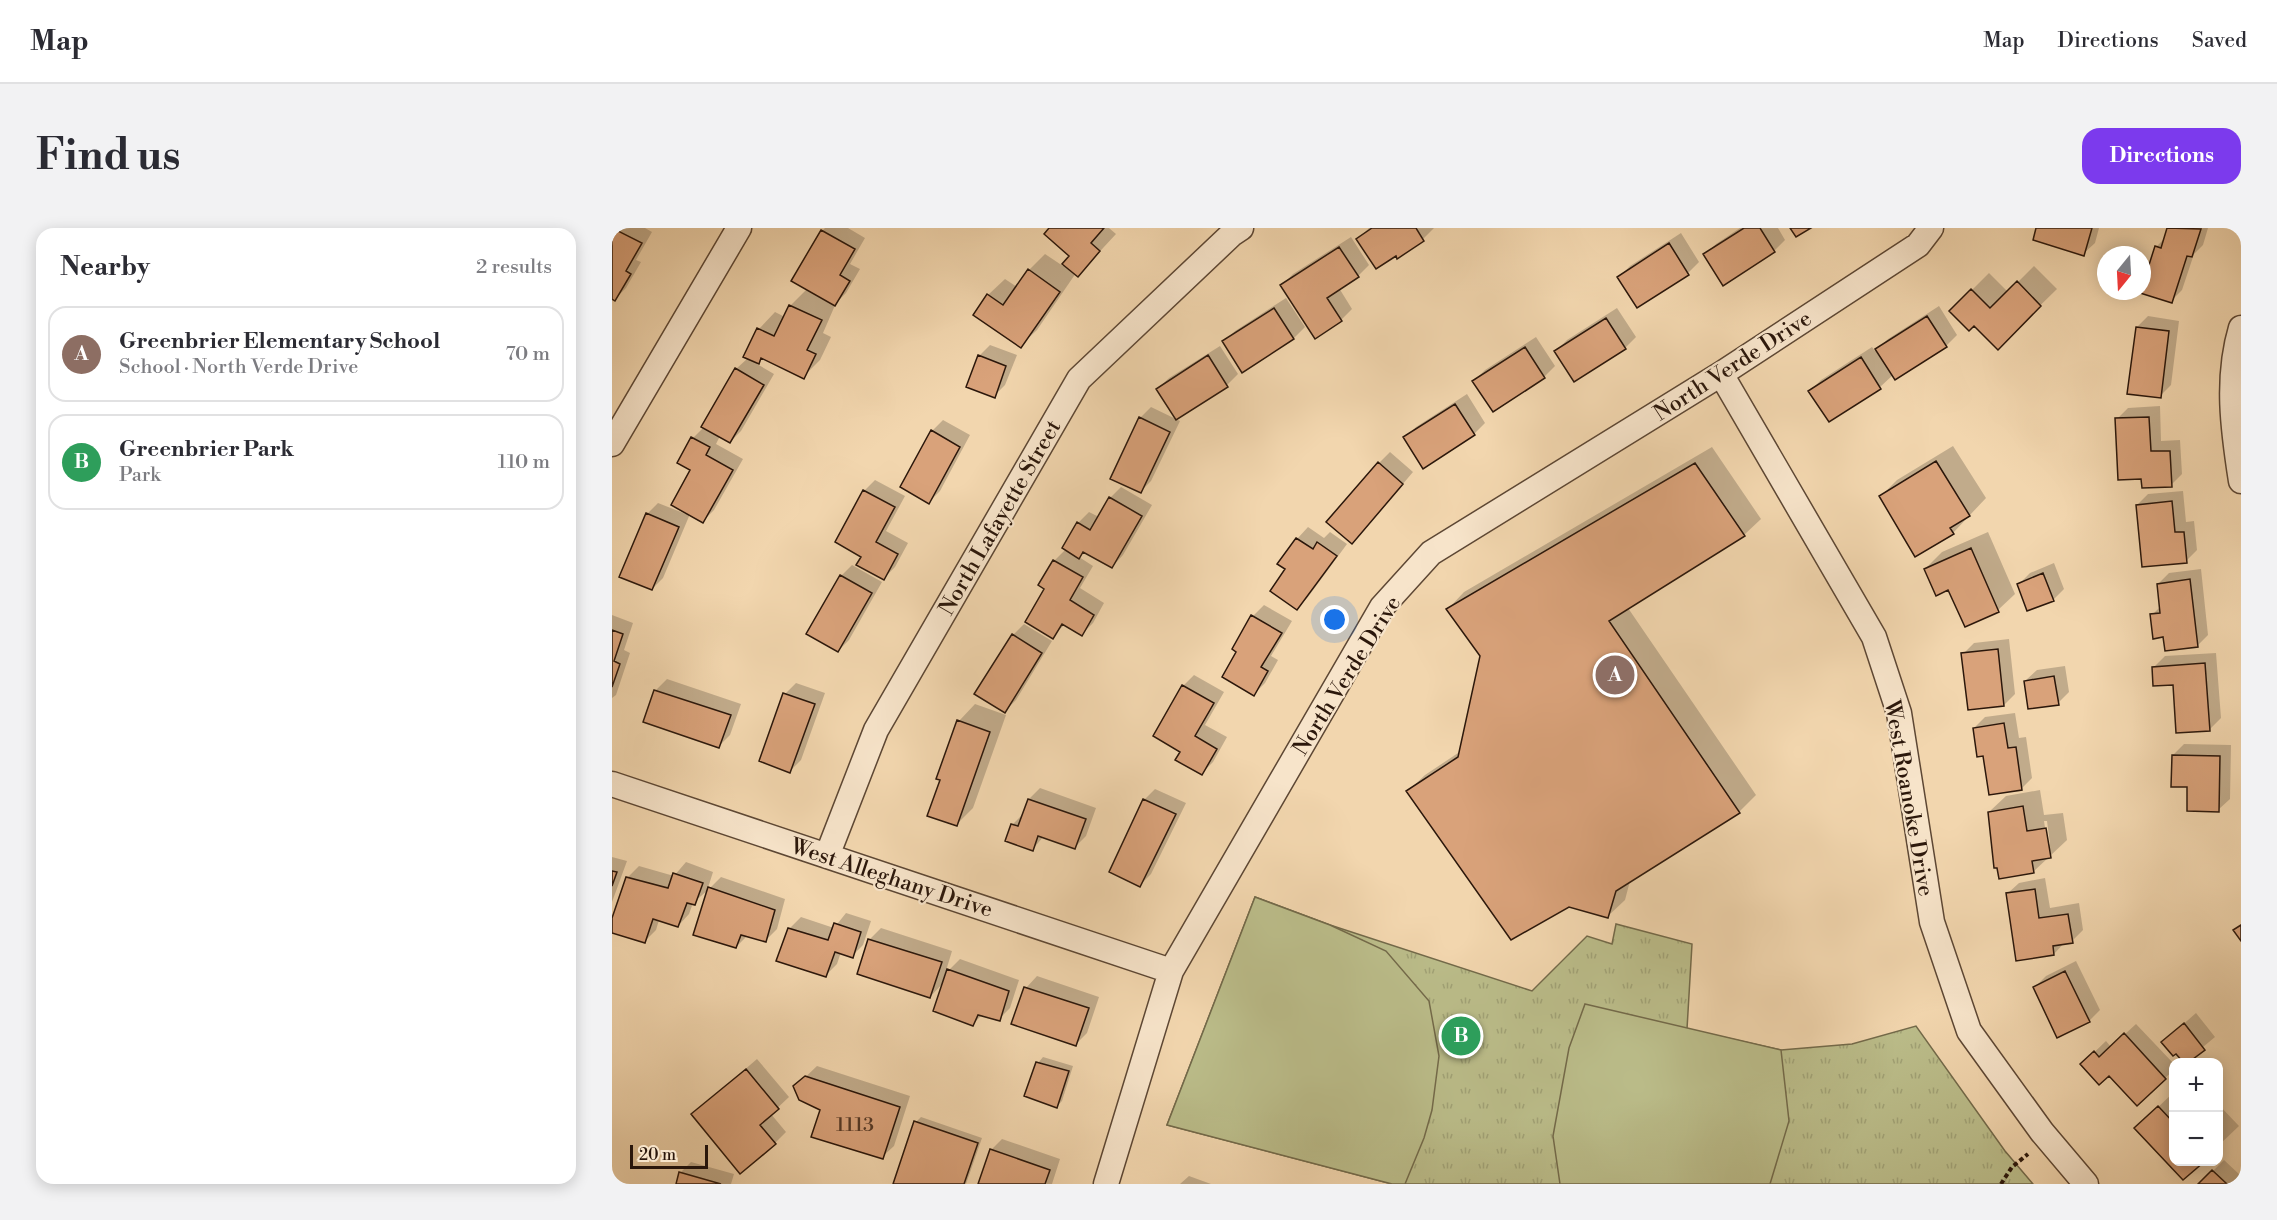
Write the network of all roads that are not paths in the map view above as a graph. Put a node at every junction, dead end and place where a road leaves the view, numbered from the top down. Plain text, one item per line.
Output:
1 (739, 228) edge
2 (1241, 228) edge
3 (1930, 228) edge
4 (2241, 328) edge
5 (1721, 374) junction
6 (612, 444) edge
7 (2241, 481) edge
8 (612, 784) edge
9 (827, 856) junction
10 (1171, 971) junction
11 (1106, 1184) edge
12 (2086, 1184) edge

1 - 6 street
2 - 9 street, North Lafayette Street
3 - 5 street, North Verde Drive
4 - 7 street
5 - 10 street, North Verde Drive
5 - 12 street, West Roanoke Drive
8 - 9 street, West Alleghany Drive
9 - 10 street, West Alleghany Drive
10 - 11 street, North Verde Drive

